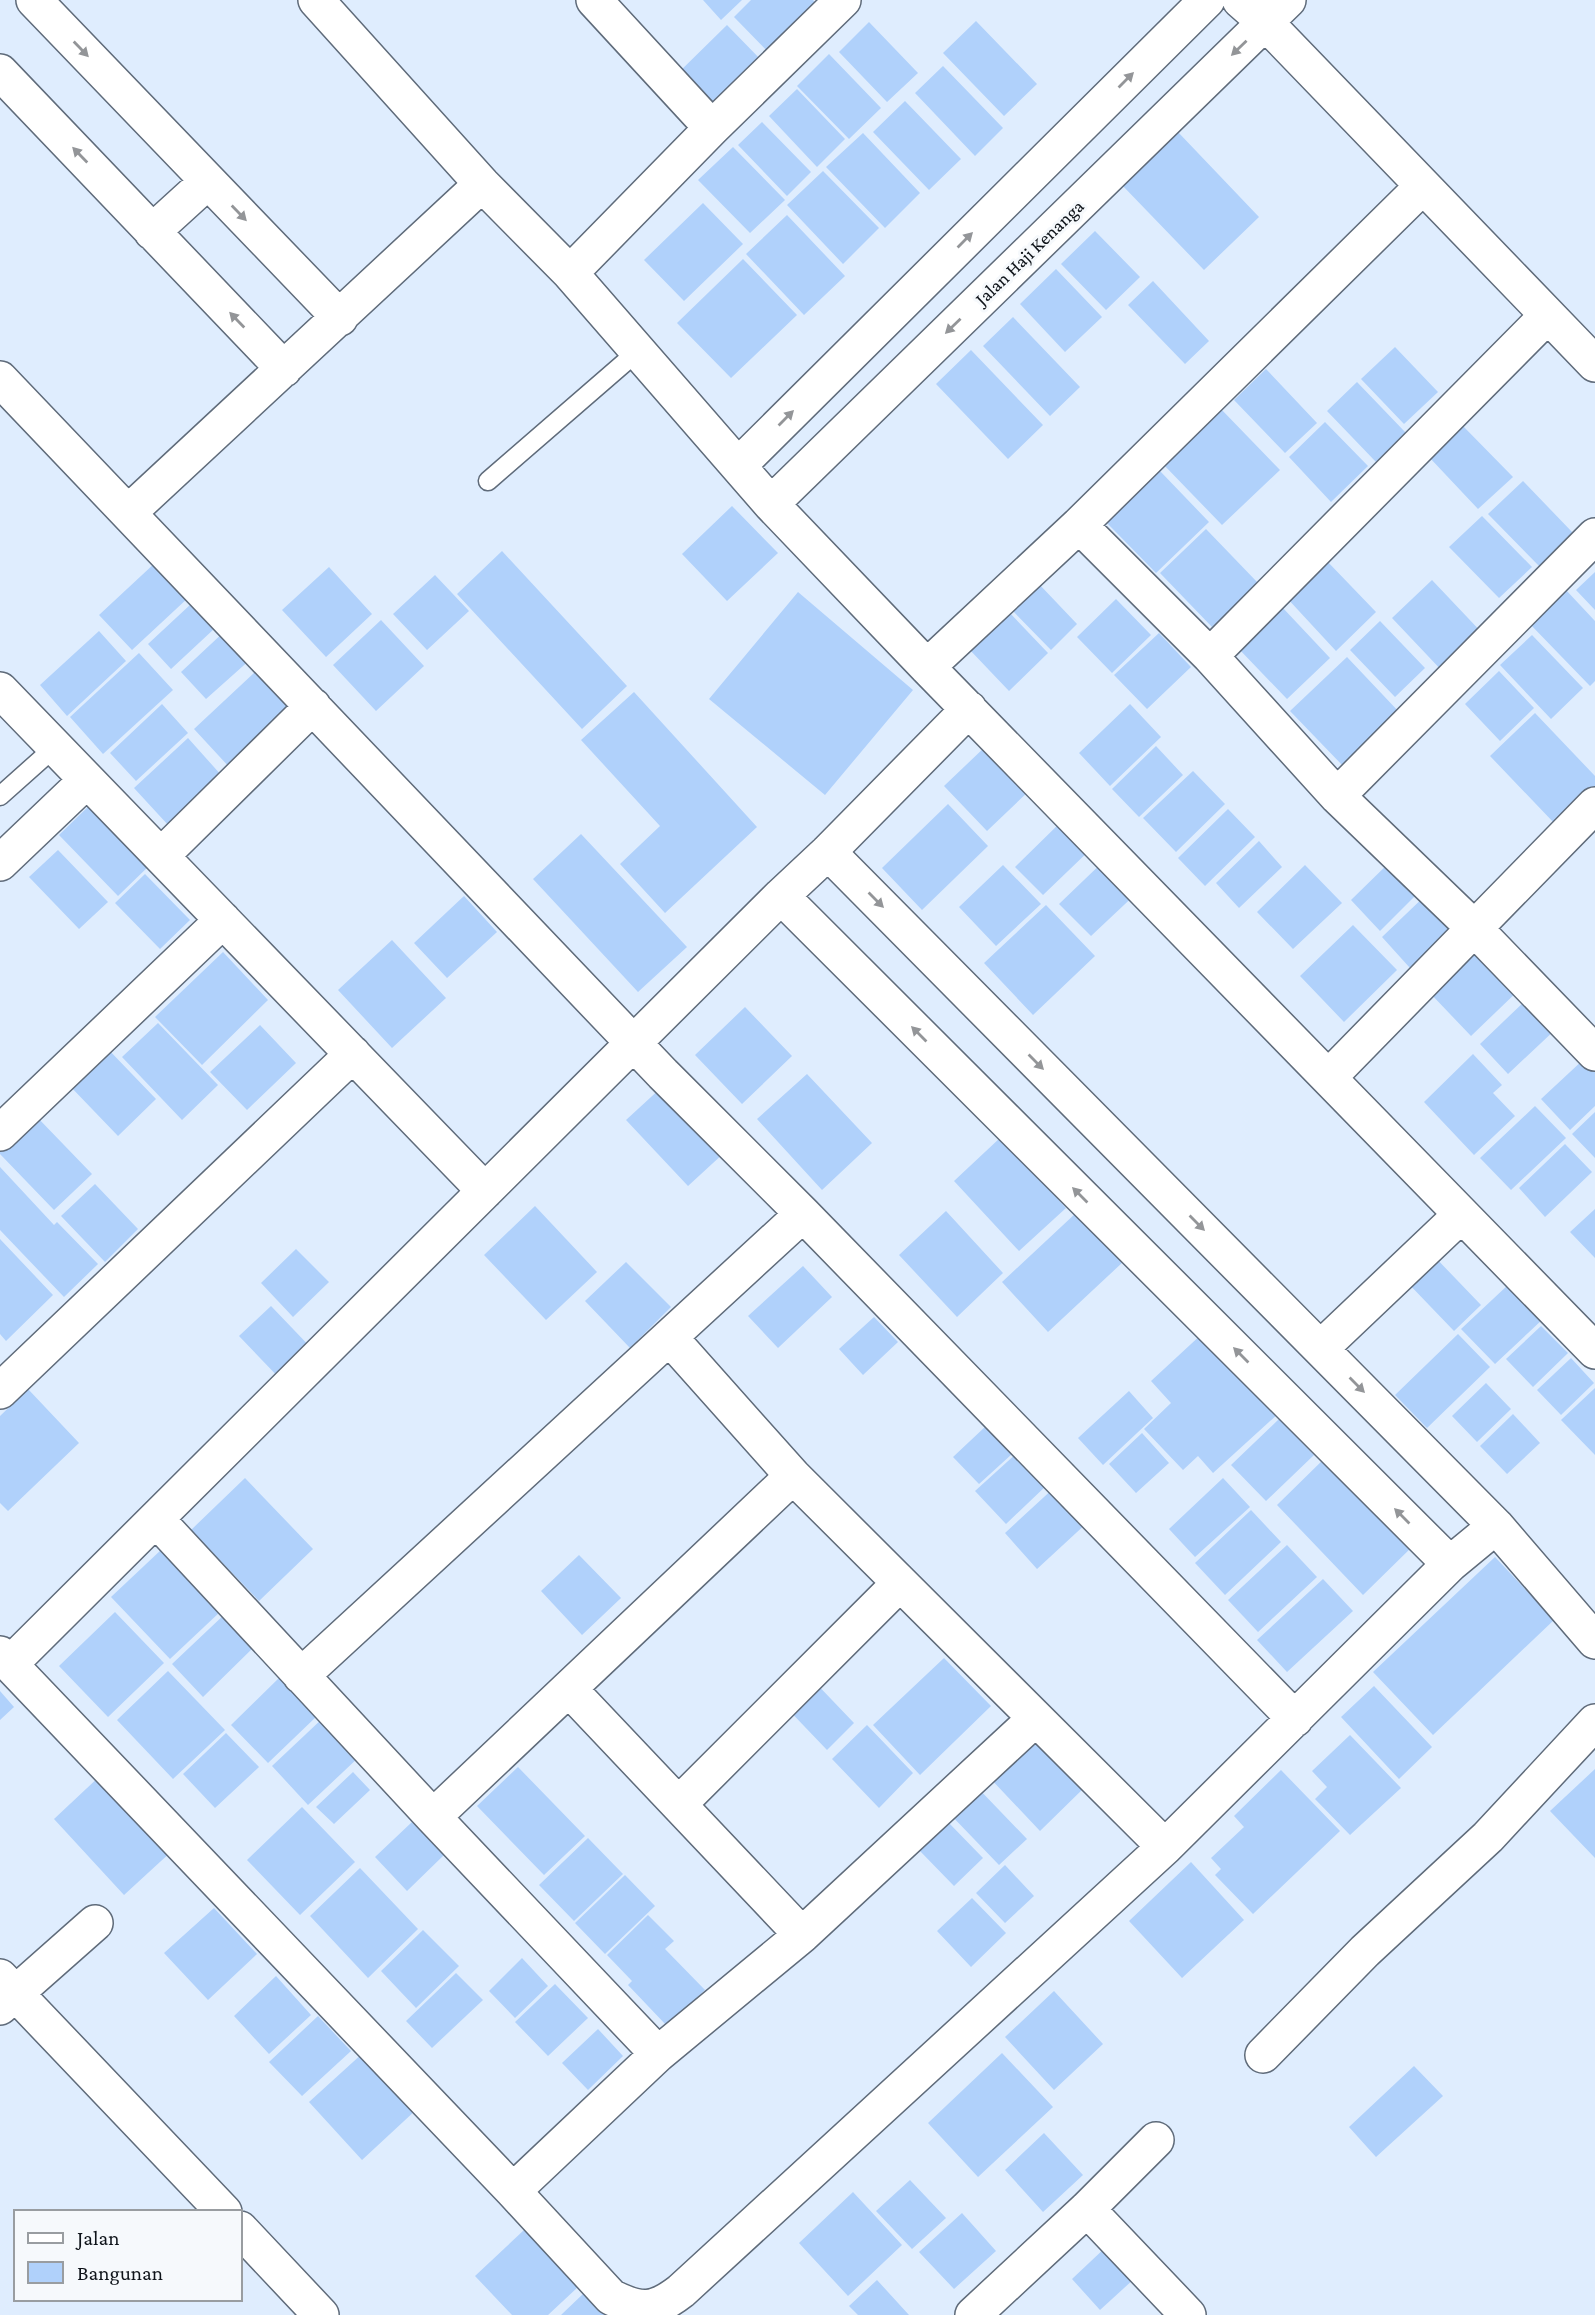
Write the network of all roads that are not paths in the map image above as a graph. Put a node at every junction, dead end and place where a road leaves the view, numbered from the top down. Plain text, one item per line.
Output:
1 (34, 0) edge
2 (316, 0) edge
3 (594, 0) edge
4 (1207, 0) edge
5 (835, 3) edge
6 (1264, 7) edge
7 (0, 72) edge
8 (712, 128) junction
9 (208, 181) junction
10 (482, 184) junction
11 (1422, 187) junction
12 (152, 232) junction
13 (570, 273) junction
14 (1547, 316) junction
15 (340, 318) junction
16 (638, 351) junction
17 (1595, 364) edge
18 (284, 369) junction
19 (0, 380) edge
20 (738, 466) junction
21 (488, 481) dead end
22 (771, 503) junction
23 (128, 513) junction
24 (1079, 525) junction
25 (1595, 536) edge
26 (1210, 656) junction
27 (928, 667) junction
28 (0, 690) edge
29 (313, 706) junction
30 (969, 709) junction
31 (55, 747) junction
32 (88, 780) junction
33 (0, 796) edge
34 (1337, 796) junction
35 (1595, 805) edge
36 (828, 852) junction
37 (161, 856) junction
38 (0, 863) edge
39 (781, 896) junction
40 (223, 920) junction
41 (1474, 928) junction
42 (634, 1042) junction
43 (1595, 1053) edge
44 (353, 1054) junction
45 (1329, 1077) junction
46 (0, 1133) edge
47 (485, 1191) junction
48 (803, 1214) junction
49 (1461, 1215) junction
50 (670, 1338) junction
51 (1321, 1349) junction
52 (1595, 1351) edge
53 (4, 1380) edge
54 (793, 1476) junction
55 (156, 1519) junction
56 (1496, 1526) junction
57 (1450, 1564) junction
58 (900, 1583) junction
59 (1595, 1641) edge
60 (5, 1659) edge
61 (301, 1676) junction
62 (569, 1689) junction
63 (1035, 1719) junction
64 (1295, 1719) junction
65 (1595, 1722) edge
66 (679, 1804) junction
67 (433, 1817) junction
68 (1165, 1847) junction
69 (95, 1923) dead end
70 (802, 1935) junction
71 (5, 1992) edge
72 (658, 2054) junction
73 (1263, 2055) dead end
74 (1156, 2140) dead end
75 (513, 2190) junction
76 (1087, 2209) junction
77 (222, 2210) edge
78 (242, 2231) edge
79 (321, 2315) edge
80 (973, 2315) edge
81 (1188, 2315) edge

1 -> 9 street
2 - 10 street
3 - 8 street
20 -> 4 street
5 - 8 street
6 - 11 street
6 -> 22 street, Jalan Haji Kenanga
12 -> 7 street
8 - 13 street
9 - 12 street
9 -> 15 street
10 - 13 street
10 - 15 street
11 - 14 street
11 - 24 street
18 -> 12 street
13 - 16 street
14 - 17 street
14 - 26 street
15 - 18 street
16 - 20 street
16 - 21 lane
18 - 23 street
19 - 23 street
20 - 22 street
22 - 27 street
23 - 29 street
24 - 26 street
24 - 27 street
25 - 34 street
26 - 34 street
27 - 30 street
28 - 31 street
29 - 37 street
29 - 42 street
30 - 36 street
30 - 45 street
31 - 32 street
31 - 33 lane
32 - 37 street
32 - 38 street
34 - 41 street
35 - 41 street
36 - 39 street
36 -> 51 street
37 - 40 street
39 - 42 street
57 -> 39 street
40 - 44 street
40 - 46 street
41 - 43 street
41 - 45 street
42 - 47 street
42 - 48 street
44 - 47 street
44 - 53 street
45 - 49 street
47 - 55 street
48 - 50 street
48 - 64 street
49 - 51 street
49 - 52 street
50 - 54 street
50 - 61 street
51 -> 56 street
54 - 58 street
54 - 62 street
55 - 60 street
55 - 61 street
56 - 57 street
56 - 59 street
57 - 64 street
58 - 63 street
58 - 66 street
60 - 75 street
61 - 67 street
62 - 66 street
62 - 67 street
63 - 68 street
63 - 70 street
64 - 68 street
65 - 73 street
66 - 70 street
67 - 72 street
68 - 75 street
69 - 71 street
70 - 72 street
71 - 77 street
72 - 75 street
74 - 76 street
76 - 80 street
76 - 81 street
78 - 79 street

